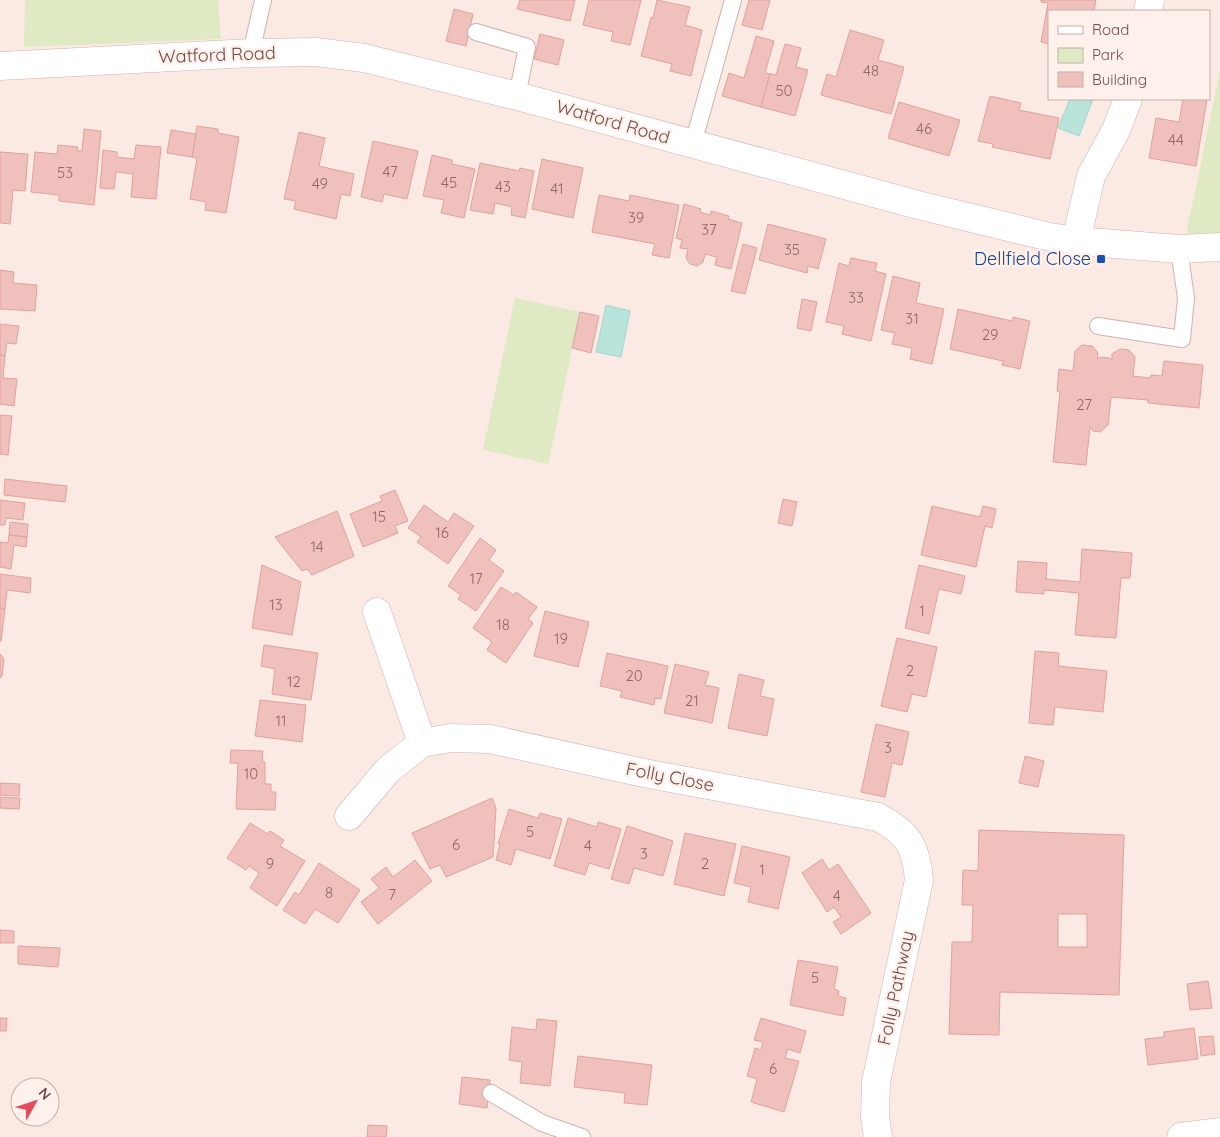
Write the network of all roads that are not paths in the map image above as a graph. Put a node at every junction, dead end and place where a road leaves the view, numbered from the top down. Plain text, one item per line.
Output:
1 (263, 0) edge
2 (733, 0) edge
3 (476, 32) dead end
4 (251, 53) junction
5 (0, 66) edge
6 (517, 96) junction
7 (1128, 100) edge
8 (693, 144) junction
9 (1076, 241) junction
10 (1220, 247) edge
11 (1179, 249) junction
12 (1098, 326) dead end
13 (377, 612) dead end
14 (422, 742) junction
15 (349, 816) dead end
16 (908, 842) joint
17 (491, 1092) dead end
18 (1220, 1132) edge
19 (582, 1137) edge
20 (878, 1137) edge
21 (1181, 1137) edge

1 - 4 lane
2 - 8 lane
3 - 6 lane
4 - 5 street, Watford Road
4 - 6 street, Watford Road
6 - 8 street, Watford Road
7 - 9 street
8 - 9 street, Watford Road
9 - 11 street, Watford Road
10 - 11 street, Watford Road
11 - 12 lane
13 - 14 street
14 - 15 street
14 - 16 street, Folly Close
16 - 20 street, Folly Pathway
17 - 19 lane
18 - 21 street

